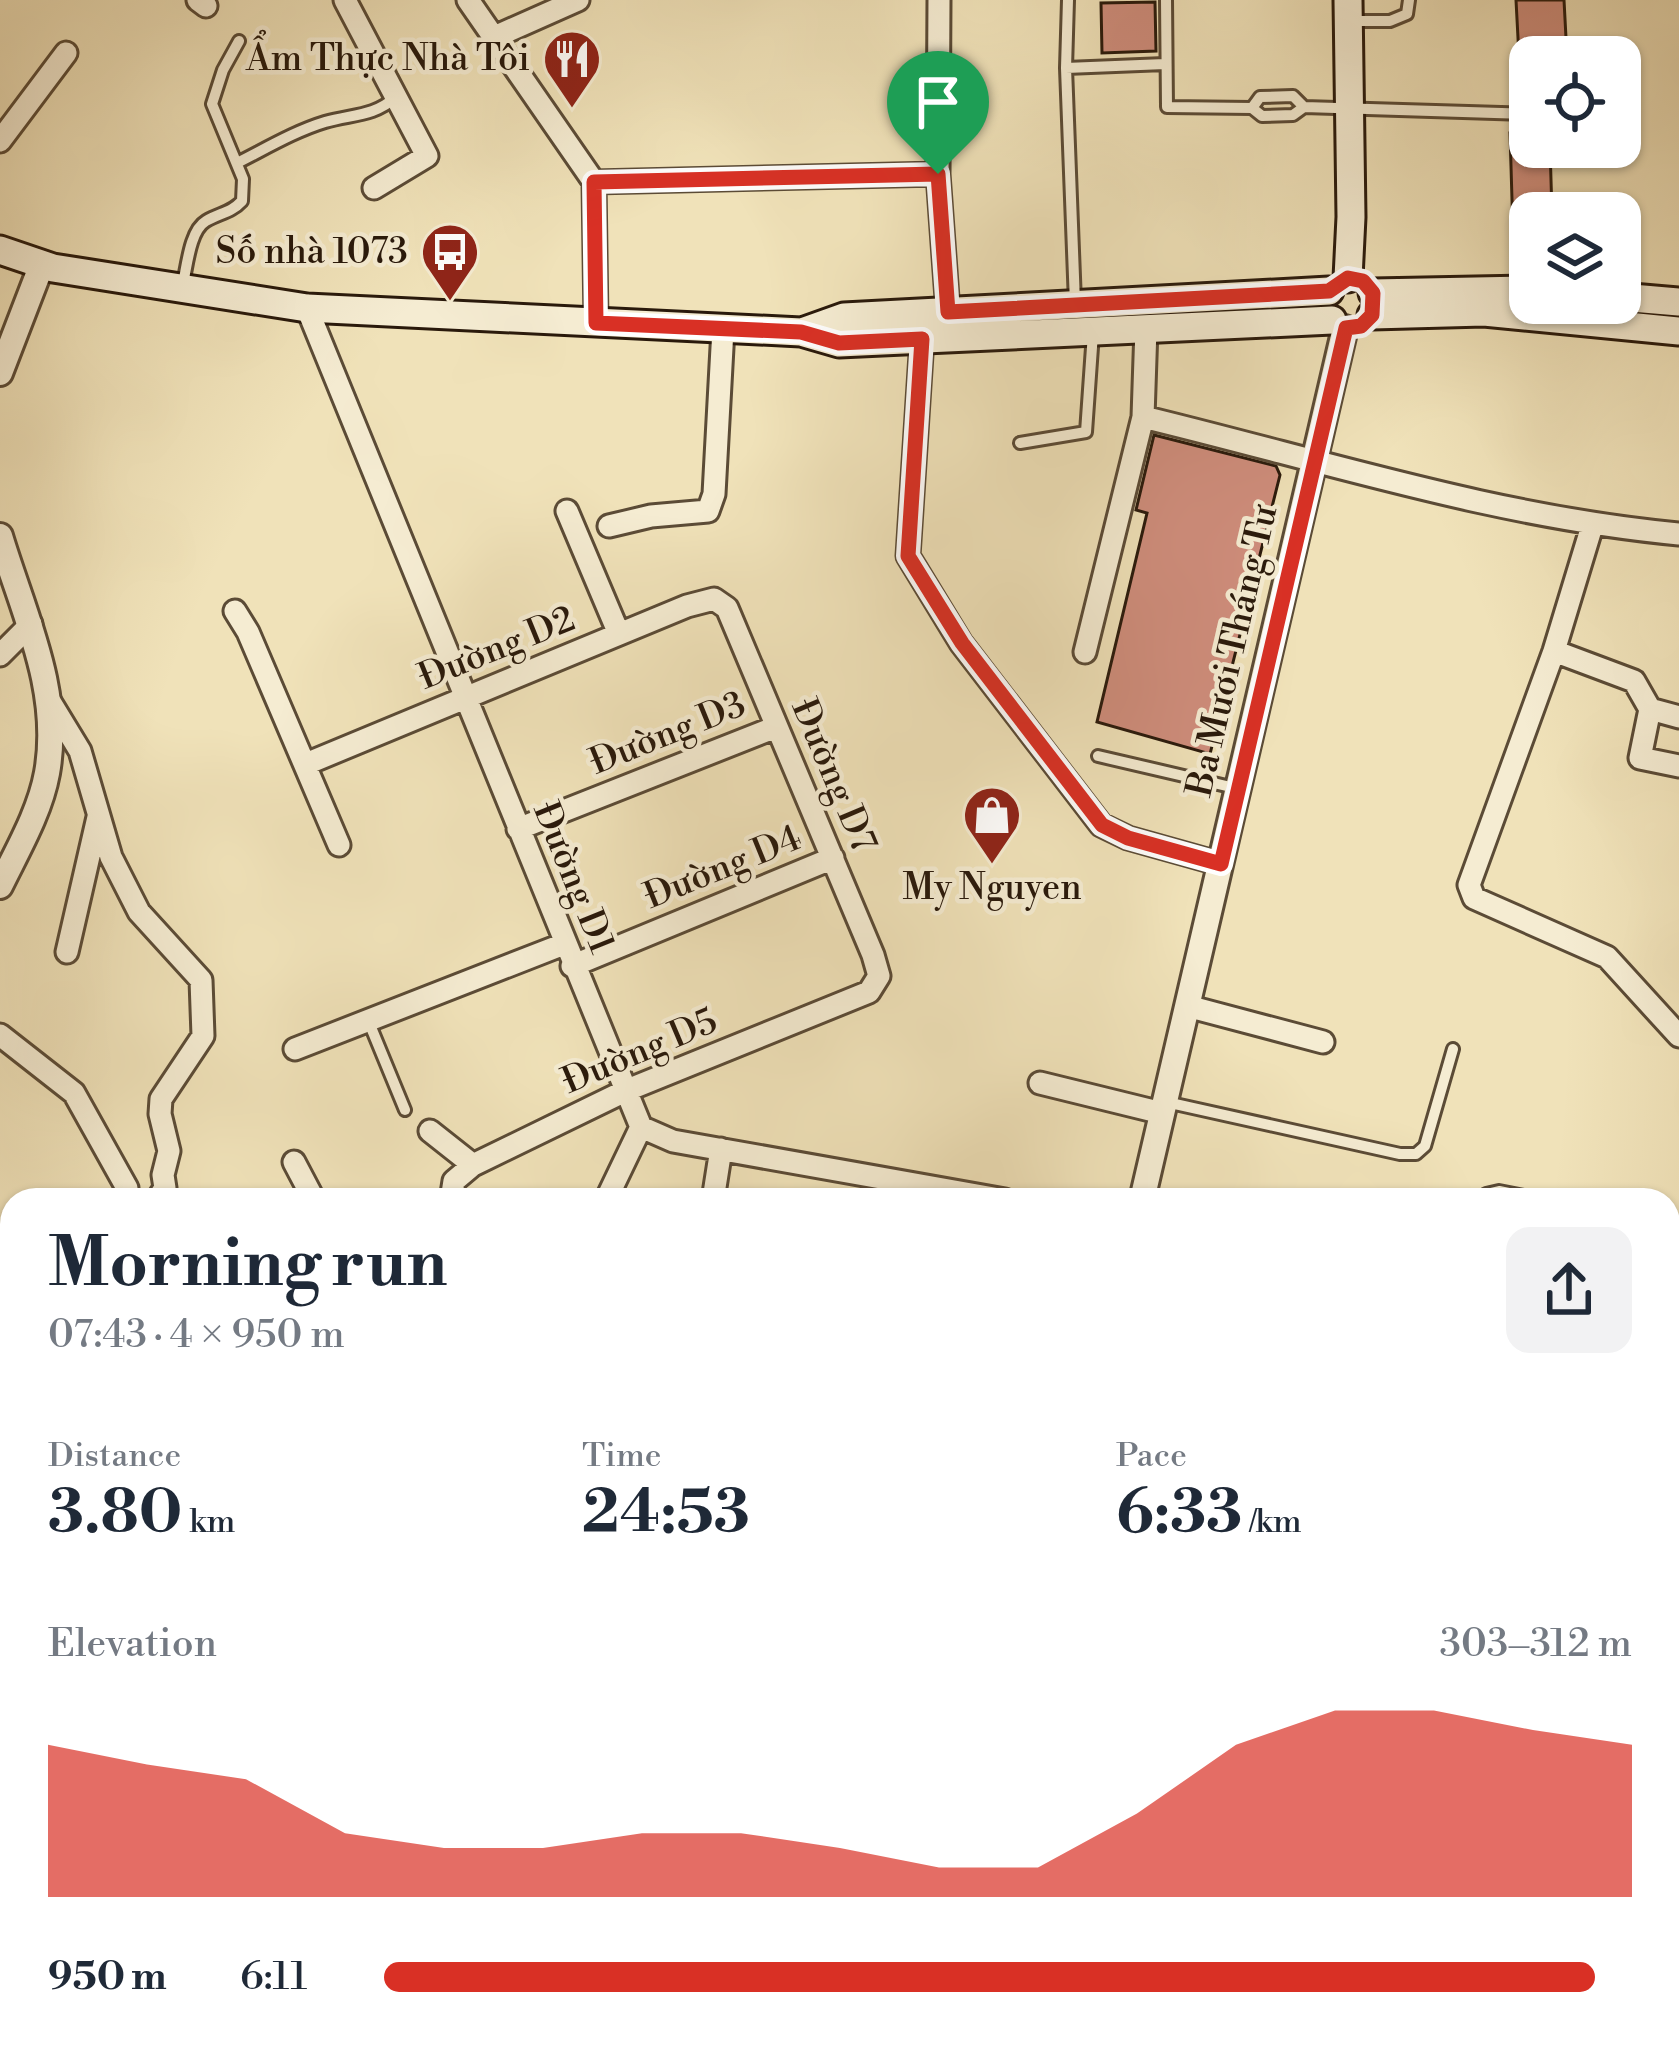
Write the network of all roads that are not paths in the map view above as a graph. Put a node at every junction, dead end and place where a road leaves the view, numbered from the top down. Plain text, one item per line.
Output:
1 (345, 0) edge
2 (468, 0) edge
3 (578, 0) edge
4 (939, 0) edge
5 (1068, 0) edge
6 (1166, 0) edge
7 (1408, 0) edge
8 (1348, 10) edge
9 (492, 38) junction
10 (238, 41) dead end
11 (66, 53) dead end
12 (1165, 64) junction
13 (1066, 68) junction
14 (396, 97) junction
15 (1304, 107) junction
16 (1252, 108) junction
17 (1348, 108) junction
18 (1509, 114) edge
19 (0, 140) edge
20 (237, 163) junction
21 (938, 174) junction
22 (594, 182) junction
23 (374, 188) dead end
24 (0, 250) edge
25 (42, 264) junction
26 (1338, 285) junction
27 (181, 291) junction
28 (1509, 292) edge
29 (1641, 299) edge
30 (1679, 302) edge
31 (1373, 304) junction
32 (1075, 305) junction
33 (307, 308) junction
34 (948, 312) junction
35 (596, 323) junction
36 (1339, 324) junction
37 (1146, 328) junction
38 (723, 329) junction
39 (1093, 330) junction
40 (1679, 331) edge
41 (801, 332) junction
42 (922, 339) junction
43 (0, 373) edge
44 (1143, 417) junction
45 (1020, 443) dead end
46 (1314, 458) junction
47 (567, 511) dead end
48 (609, 526) dead end
49 (1592, 526) junction
50 (1679, 534) edge
51 (0, 536) edge
52 (714, 599) joint
53 (235, 611) dead end
54 (31, 624) junction
55 (619, 634) junction
56 (1085, 652) dead end
57 (1554, 652) junction
58 (0, 655) edge
59 (465, 696) junction
60 (48, 699) junction
61 (1650, 709) junction
62 (1679, 718) edge
63 (776, 727) junction
64 (1098, 756) dead end
65 (306, 764) junction
66 (1679, 766) edge
67 (1238, 789) junction
68 (98, 817) junction
69 (518, 830) junction
70 (339, 845) dead end
71 (832, 858) junction
72 (1221, 864) junction
73 (0, 886) edge
74 (67, 952) dead end
75 (568, 955) junction
76 (876, 985) joint
77 (1187, 1006) junction
78 (368, 1020) junction
79 (0, 1035) edge
80 (1679, 1036) edge
81 (1323, 1042) dead end
82 (295, 1048) dead end
83 (1454, 1049) dead end
84 (1040, 1083) dead end
85 (625, 1091) junction
86 (1164, 1107) junction
87 (405, 1109) dead end
88 (641, 1127) junction
89 (430, 1131) dead end
90 (721, 1149) junction
91 (294, 1162) dead end
92 (473, 1165) junction
93 (127, 1188) dead end
94 (165, 1188) edge
95 (308, 1188) edge
96 (451, 1188) edge
97 (612, 1188) edge
98 (715, 1188) edge
99 (938, 1188) edge
100 (1145, 1188) edge

1 - 14 street
2 - 9 street
3 - 9 street
4 - 21 street
5 - 13 lane
6 - 12 lane
7 - 8 lane
8 - 17 main road
9 - 22 street
10 - 20 lane
11 - 19 street
12 - 13 lane
12 - 16 lane
13 - 32 lane
14 - 20 lane
14 - 23 street
15 - 16 lane
15 - 16 lane
15 - 17 lane
17 - 18 lane
17 - 26 main road
20 - 27 lane
21 - 22 street
21 - 34 street
22 - 35 street
24 - 25 main road
25 - 27 main road
25 - 43 street
26 - 31 main road
26 - 32 main road
26 - 36 main road
27 - 33 main road
28 - 31 main road
29 - 30 main road
31 - 36 main road
31 - 40 main road
32 - 34 main road
33 - 35 main road
33 - 59 street, Đường D1
34 - 41 main road
35 - 38 main road
36 - 37 main road
36 - 46 street, Ba Mươi Tháng Tư
37 - 39 main road
37 - 44 street
38 - 41 main road
38 - 48 street
39 - 42 main road
39 - 45 lane
41 - 42 main road
42 - 72 street
44 - 46 street
44 - 56 street
46 - 49 street
46 - 67 street, Ba Mươi Tháng Tư
47 - 55 street
49 - 50 street
49 - 57 street
51 - 54 street
52 - 55 street, Đường D2
52 - 63 street, Đường D7
53 - 65 street
54 - 58 street
54 - 60 street
55 - 59 street, Đường D2
57 - 61 street
57 - 80 street
59 - 65 street, Đường D2
59 - 69 street, Đường D1
60 - 68 street
60 - 73 street
61 - 62 street
61 - 66 street
63 - 69 street, Đường D3
63 - 71 street, Đường D7
64 - 67 lane
65 - 70 street
67 - 72 street, Ba Mươi Tháng Tư
68 - 74 street
68 - 94 street
69 - 75 street, Đường D1
71 - 75 street, Đường D4
71 - 76 street, Đường D7
72 - 77 street, Ba Mươi Tháng Tư
75 - 78 street, Đường D4
75 - 85 street, Đường D1
76 - 85 street, Đường D5
77 - 81 street
77 - 86 street, Ba Mươi Tháng Tư
78 - 82 street, Đường D4
78 - 87 lane
79 - 93 street
83 - 86 lane
84 - 86 street
85 - 88 street, Đường D1
85 - 92 street, Đường D5
86 - 100 street, Ba Mươi Tháng Tư
88 - 90 street
88 - 97 street
89 - 92 street
90 - 98 street
90 - 99 street
91 - 95 street
92 - 96 street

